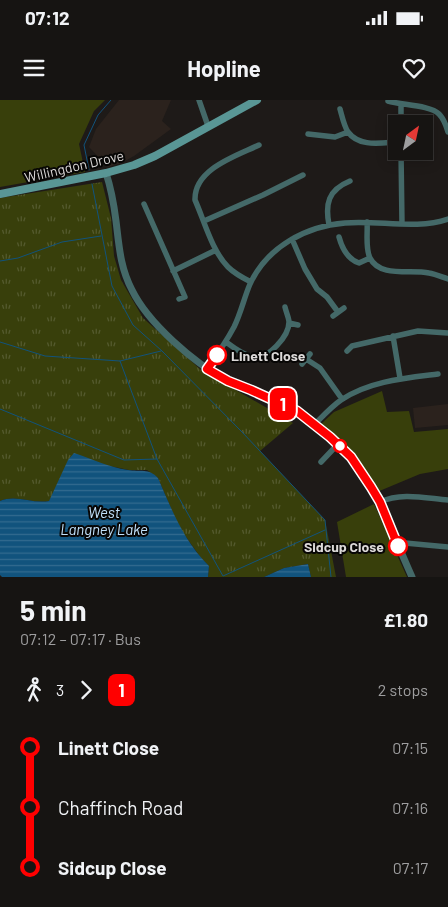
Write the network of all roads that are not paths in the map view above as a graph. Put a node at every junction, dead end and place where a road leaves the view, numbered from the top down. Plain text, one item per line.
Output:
1 (199, 100) edge
2 (257, 100) edge
3 (388, 101) dead end
4 (401, 105) junction
5 (340, 109) dead end
6 (401, 115) edge
7 (208, 126) junction
8 (348, 132) junction
9 (448, 132) edge
10 (308, 134) dead end
11 (388, 142) edge
12 (258, 145) dead end
13 (401, 160) edge
14 (106, 173) junction
15 (302, 175) dead end
16 (350, 180) dead end
17 (0, 194) edge
18 (144, 204) dead end
19 (448, 219) edge
20 (204, 221) junction
21 (367, 222) junction
22 (402, 224) junction
23 (329, 225) junction
24 (292, 239) junction
25 (349, 240) dead end
26 (216, 250) junction
27 (370, 258) junction
28 (173, 271) junction
29 (448, 278) edge
30 (251, 282) junction
31 (179, 299) dead end
32 (285, 307) dead end
33 (338, 312) dead end
34 (289, 323) junction
35 (298, 325) dead end
36 (448, 333) edge
37 (393, 336) junction
38 (348, 340) dead end
39 (226, 342) junction
40 (352, 346) junction
41 (347, 351) dead end
42 (306, 359) dead end
43 (207, 369) junction
44 (438, 374) dead end
45 (400, 378) junction
46 (342, 399) junction
47 (315, 424) junction
48 (338, 444) junction
49 (321, 462) dead end
50 (448, 500) edge
51 (380, 502) junction
52 (398, 546) junction
53 (448, 547) edge
54 (412, 577) edge

1 - 7 street
2 - 7 main road, Willingdon Drove
3 - 4 street
4 - 6 street
4 - 9 street
5 - 8 street
7 - 14 main road, Willingdon Drove
8 - 10 street
8 - 11 street
12 - 20 street
13 - 22 street
14 - 17 main road, Willingdon Drove
14 - 43 street
15 - 20 street
16 - 23 street
18 - 28 street
19 - 22 street
20 - 26 street
21 - 22 street
21 - 23 street
21 - 27 street
23 - 24 street
24 - 30 street
24 - 33 street
25 - 27 street
26 - 28 street
26 - 30 street
27 - 29 street
28 - 31 street
30 - 39 street
32 - 34 street
34 - 35 street
34 - 39 street
36 - 37 street
37 - 40 street
37 - 45 street
38 - 40 street
39 - 43 street
40 - 41 street
42 - 46 street
43 - 47 street
44 - 45 street
45 - 46 street
46 - 47 street
47 - 48 street
48 - 49 street
48 - 51 street
50 - 51 street
51 - 52 street
52 - 53 street
52 - 54 street

